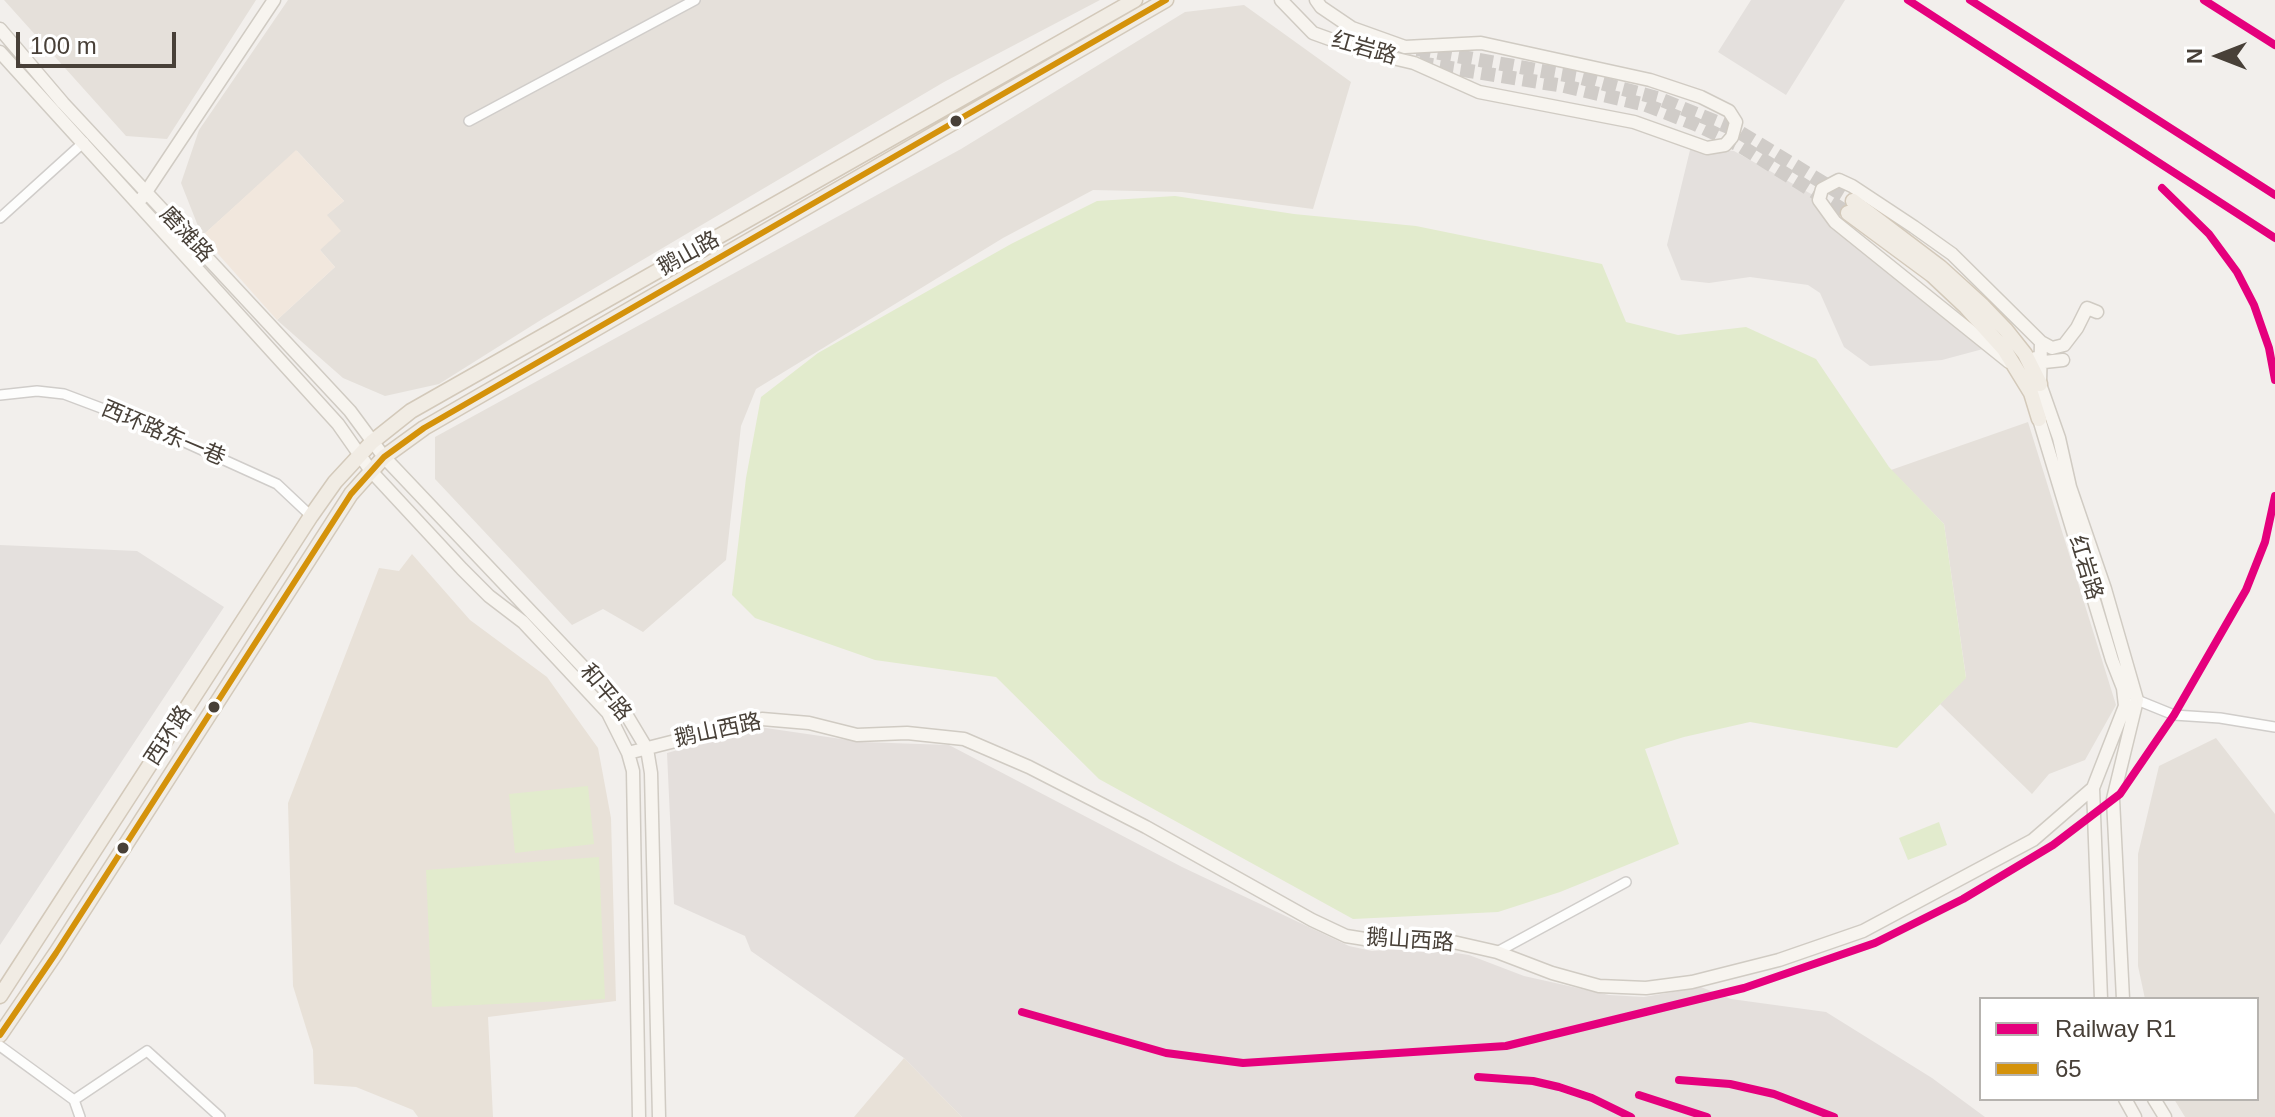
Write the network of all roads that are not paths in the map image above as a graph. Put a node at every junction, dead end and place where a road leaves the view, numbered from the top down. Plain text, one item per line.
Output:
1 (274, 0) edge
2 (695, 0) edge
3 (1135, 0) edge
4 (1166, 0) edge
5 (1281, 0) edge
6 (1316, 0) edge
7 (0, 29) edge
8 (0, 52) edge
9 (469, 121) dead end
10 (84, 142) junction
11 (146, 192) junction
12 (138, 204) junction
13 (0, 218) edge
14 (2097, 312) dead end
15 (2041, 342) junction
16 (2025, 354) junction
17 (2063, 360) dead end
18 (2014, 366) junction
19 (2040, 384) junction
20 (0, 395) edge
21 (2039, 419) joint
22 (372, 442) junction
23 (360, 455) junction
24 (384, 457) junction
25 (371, 471) junction
26 (311, 516) junction
27 (2131, 703) junction
28 (2275, 727) edge
29 (646, 748) junction
30 (628, 753) junction
31 (2093, 788) junction
32 (1626, 882) dead end
33 (1497, 952) junction
34 (0, 996) edge
35 (2101, 997) edge
36 (2123, 997) edge
37 (0, 1035) edge
38 (0, 1046) edge
39 (74, 1100) junction
40 (80, 1117) edge
41 (220, 1117) edge
42 (639, 1117) edge
43 (659, 1117) edge

1 - 11 street
2 - 9 street
3 - 22 main road, 鹅山路
4 - 24 main road, 鹅山路
5 - 6 street, 红岩路
7 - 11 street, 磨滩路
8 - 10 street, 磨滩路
10 - 12 street, 磨滩路
10 - 13 street
11 - 12 street
11 - 22 street, 磨滩路
12 - 23 street, 磨滩路
14 - 15 street
15 - 18 street
15 - 19 street
16 - 17 street
16 - 18 main road, 红岩路
16 - 19 main road, 红岩路
18 - 21 main road, 红岩路
19 - 27 street, 红岩路
20 - 26 street, 西环路东一巷
21 - 27 street, 红岩路
22 - 23 main road, 西环路
22 - 24 street, 和平路
23 - 25 street, 和平路
23 - 26 main road, 西环路
24 - 25 main road, 鹅山路
24 - 29 street, 和平路
25 - 30 street, 和平路
25 - 37 main road, 西环路
26 - 34 main road, 西环路
27 - 28 street
27 - 31 street
27 - 36 street
29 - 30 street, 鹅山西路
29 - 33 street, 鹅山西路
29 - 43 street, 和平路
30 - 42 street, 和平路
31 - 33 street, 鹅山西路
31 - 35 street
32 - 33 street
38 - 39 street
39 - 40 street
39 - 41 street

